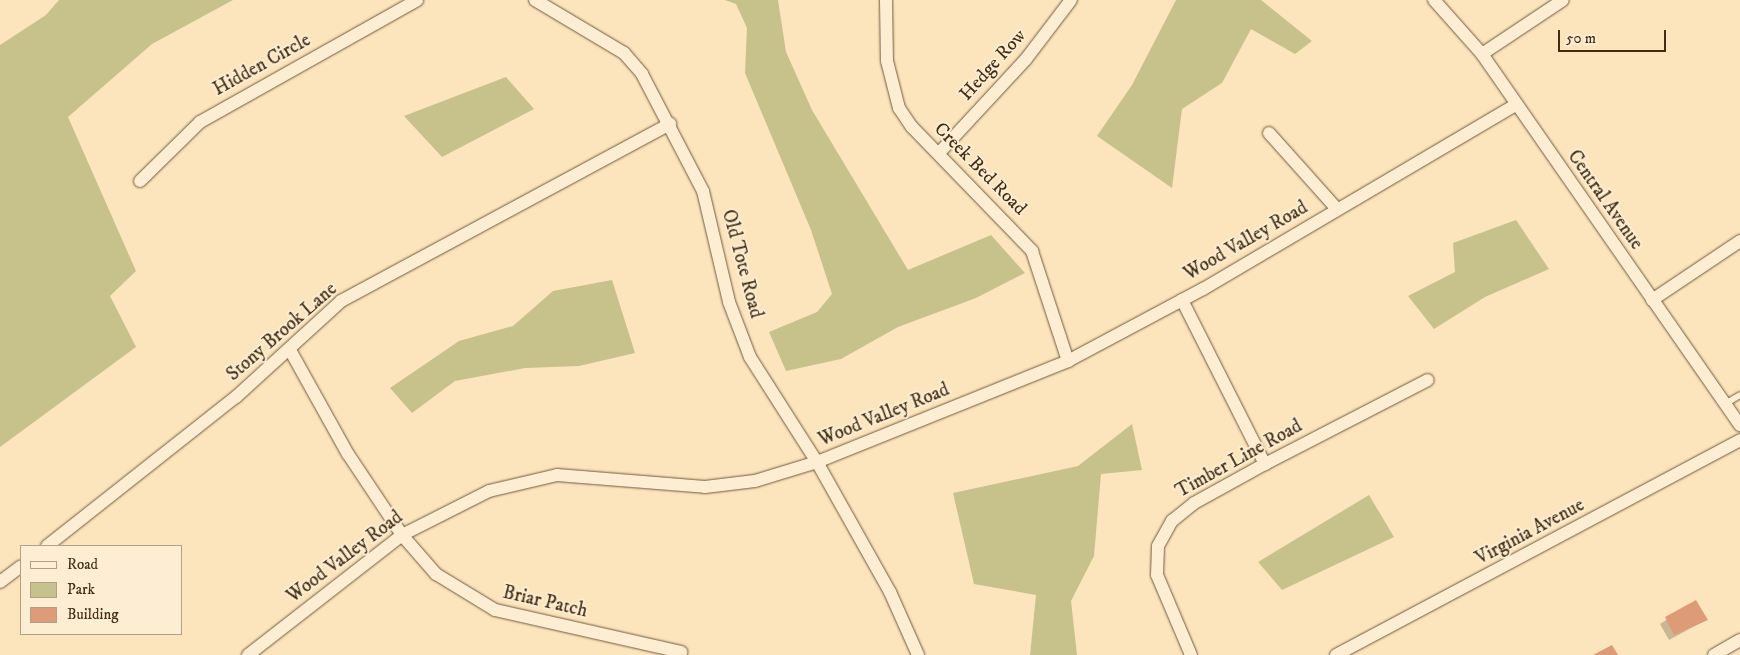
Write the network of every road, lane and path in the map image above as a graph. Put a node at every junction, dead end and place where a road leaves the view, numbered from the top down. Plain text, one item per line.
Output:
1 (417, 0) edge
2 (535, 0) edge
3 (886, 0) edge
4 (1071, 0) edge
5 (1434, 0) edge
6 (1563, 0) edge
7 (1482, 54) junction
8 (1515, 105) junction
9 (670, 124) junction
10 (1269, 133) dead end
11 (938, 153) junction
12 (140, 181) dead end
13 (1337, 210) junction
14 (1740, 241) edge
15 (1182, 300) junction
16 (1652, 300) junction
17 (290, 350) junction
18 (1068, 361) junction
19 (1428, 380) dead end
20 (1740, 395) edge
21 (1725, 404) junction
22 (1740, 425) edge
23 (1740, 440) edge
24 (817, 462) junction
25 (1265, 464) junction
26 (402, 535) junction
27 (48, 545) edge
28 (20, 567) edge
29 (0, 582) edge
30 (1740, 640) edge
31 (681, 652) dead end
32 (248, 655) edge
33 (918, 655) edge
34 (1191, 655) edge
35 (1336, 655) edge
36 (1714, 655) edge

1 - 12 street, Hidden Circle
2 - 9 street, Old Tote Road
3 - 11 street, Creek Bed Road
4 - 11 street, Hedge Row
5 - 7 street, Central Avenue
6 - 7 street
7 - 8 street, Central Avenue
8 - 13 street, Wood Valley Road
8 - 16 street, Central Avenue
9 - 17 street, Stony Brook Lane
9 - 24 street, Old Tote Road
10 - 13 street
11 - 18 street, Creek Bed Road
13 - 15 street, Wood Valley Road
14 - 16 street
15 - 18 street, Wood Valley Road
15 - 25 street
16 - 21 street, Central Avenue
17 - 26 street, Briar Patch
17 - 27 street, Stony Brook Lane
18 - 24 street, Wood Valley Road
19 - 25 street, Timber Line Road
20 - 21 lane
21 - 22 street, Central Avenue
23 - 35 street, Virginia Avenue
24 - 26 street, Wood Valley Road
24 - 33 street, Old Tote Road
25 - 34 street, Timber Line Road
26 - 31 street, Briar Patch
26 - 32 street, Wood Valley Road
28 - 29 street
30 - 36 street

